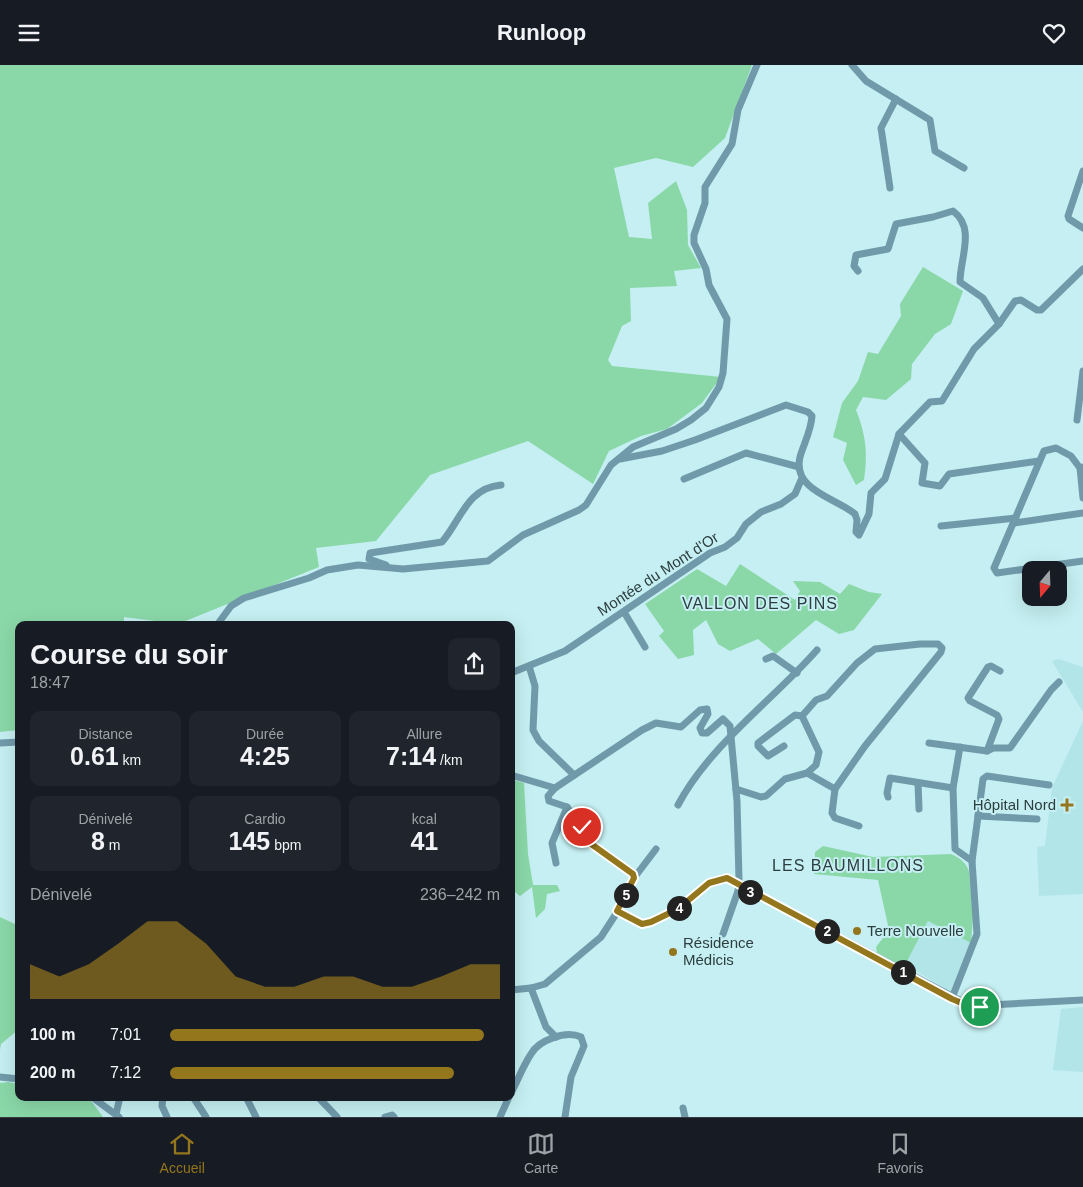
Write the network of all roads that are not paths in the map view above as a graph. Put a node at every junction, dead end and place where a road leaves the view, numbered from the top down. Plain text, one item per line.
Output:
1 (757, 65) edge
2 (852, 65) edge
3 (896, 99) junction
4 (964, 168) dead end
5 (1083, 171) edge
6 (890, 188) dead end
7 (1083, 228) edge
8 (1083, 269) edge
9 (858, 271) dead end
10 (999, 325) junction
11 (1083, 371) edge
12 (1077, 420) dead end
13 (899, 433) junction
14 (618, 460) junction
15 (1039, 461) junction
16 (799, 467) junction
17 (1082, 467) edge
18 (802, 478) junction
19 (684, 479) dead end
20 (501, 485) dead end
21 (1083, 498) edge
22 (1083, 513) edge
23 (1015, 520) junction
24 (941, 526) dead end
25 (1083, 561) edge
26 (411, 569) junction
27 (624, 613) junction
28 (219, 621) edge
29 (645, 647) dead end
30 (817, 650) dead end
31 (766, 659) dead end
32 (529, 666) junction
33 (515, 671) edge
34 (1000, 671) dead end
35 (797, 673) junction
36 (1059, 682) dead end
37 (802, 715) junction
38 (731, 737) junction
39 (15, 742) edge
40 (0, 743) edge
41 (929, 743) dead end
42 (784, 746) dead end
43 (960, 747) junction
44 (987, 751) junction
45 (807, 773) junction
46 (574, 775) junction
47 (515, 776) edge
48 (918, 783) junction
49 (1049, 785) dead end
50 (555, 788) junction
51 (953, 788) junction
52 (736, 789) junction
53 (834, 789) junction
54 (748, 793) junction
55 (888, 797) dead end
56 (737, 801) junction
57 (678, 805) dead end
58 (567, 807) junction
59 (919, 809) dead end
60 (978, 816) junction
61 (1037, 819) dead end
62 (859, 826) dead end
63 (656, 849) dead end
64 (972, 861) junction
65 (556, 863) dead end
66 (634, 878) junction
67 (739, 882) junction
68 (617, 911) junction
69 (723, 934) dead end
70 (531, 988) junction
71 (515, 990) edge
72 (952, 999) junction
73 (1083, 1000) edge
74 (556, 1037) junction
75 (0, 1077) edge
76 (15, 1079) edge
77 (515, 1085) edge
78 (98, 1101) edge
79 (120, 1101) edge
80 (162, 1101) edge
81 (196, 1101) edge
82 (248, 1101) edge
83 (322, 1101) edge
84 (507, 1101) edge
85 (683, 1108) dead end
86 (118, 1115) edge
87 (167, 1117) edge
88 (206, 1117) edge
89 (256, 1117) edge
90 (337, 1117) edge
91 (385, 1117) edge
92 (394, 1117) edge
93 (500, 1117) edge
94 (565, 1117) edge
95 (685, 1117) edge

1 - 14 street
2 - 3 street
3 - 4 street
3 - 6 street
5 - 7 street
8 - 10 street
9 - 10 street
10 - 13 street
11 - 12 street
13 - 15 street
13 - 18 street
14 - 16 street
14 - 26 street
15 - 17 street
15 - 23 street
16 - 18 street
16 - 19 street
17 - 21 street
18 - 27 street, Montée du Mont d'Or
20 - 26 street
22 - 23 street
23 - 24 street
23 - 25 street
26 - 28 street
27 - 29 street
27 - 32 street, Montée du Mont d'Or
30 - 35 street
31 - 35 street
32 - 33 street, Montée du Mont d'Or
32 - 46 street
34 - 44 street
35 - 38 street
36 - 44 street
37 - 42 street
37 - 45 street
37 - 53 street
38 - 46 street
38 - 52 street
38 - 57 street
39 - 40 street
41 - 43 street
43 - 44 street
43 - 51 street
45 - 53 street
45 - 54 street
46 - 50 street
47 - 50 street
48 - 51 street
48 - 55 street
48 - 59 street
49 - 60 street
50 - 58 street
51 - 64 street
52 - 54 street
52 - 56 street
53 - 62 street
54 - 56 street
56 - 67 street
58 - 65 street
58 - 66 street
60 - 61 street
60 - 64 street
63 - 66 street
64 - 72 street
66 - 68 street
67 - 68 street
67 - 69 street
67 - 72 street
68 - 70 street
70 - 71 street
70 - 74 street
72 - 73 street
74 - 77 street
74 - 94 street
75 - 76 street
78 - 86 street
79 - 86 street
80 - 87 street
81 - 88 street
82 - 89 street
83 - 90 street
84 - 93 street
85 - 95 street
91 - 92 street

